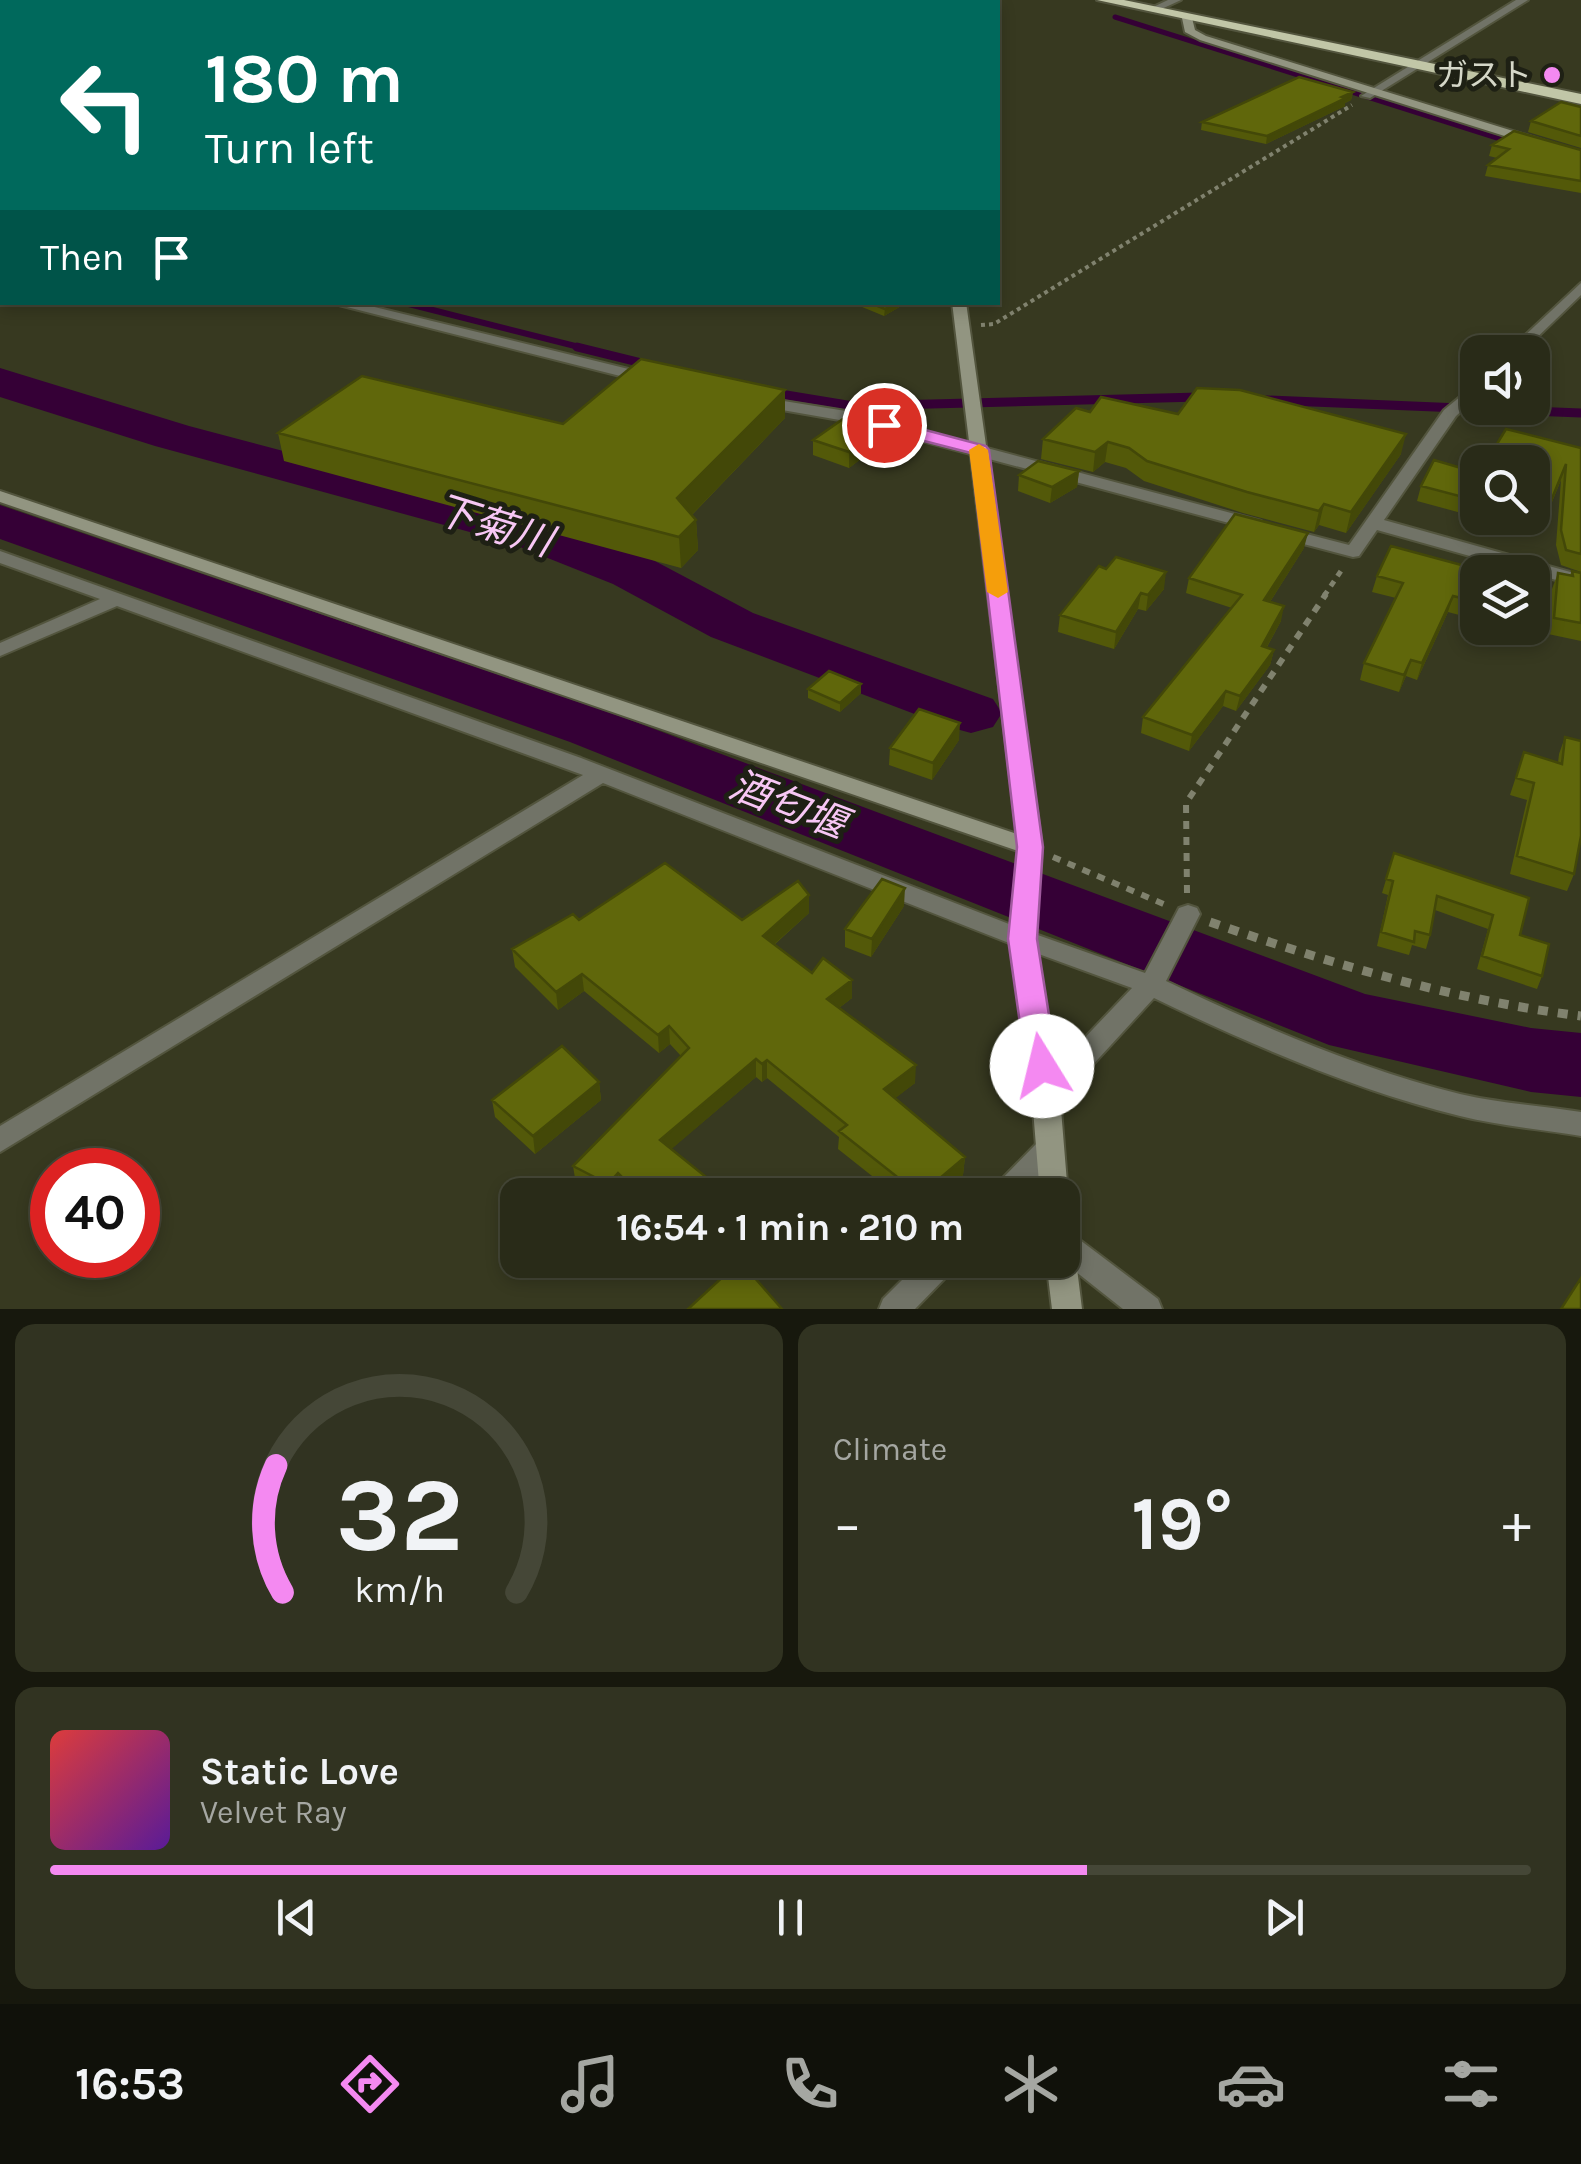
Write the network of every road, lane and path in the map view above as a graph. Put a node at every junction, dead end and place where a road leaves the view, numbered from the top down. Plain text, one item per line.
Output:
1 (1104, 0) edge
2 (1176, 0) edge
3 (1522, 0) edge
4 (1152, 10) junction
5 (1187, 18) junction
6 (1416, 65) junction
7 (1370, 93) junction
8 (1581, 99) edge
9 (1581, 156) edge
10 (1581, 287) edge
11 (346, 305) edge
12 (959, 305) edge
13 (962, 327) junction
14 (1532, 335) edge
15 (663, 382) edge
16 (748, 400) edge
17 (1460, 403) edge
18 (980, 450) junction
19 (0, 496) edge
20 (1373, 524) junction
21 (1353, 552) junction
22 (0, 557) edge
23 (1581, 580) edge
24 (117, 599) junction
25 (0, 650) edge
26 (602, 774) junction
27 (1030, 848) junction
28 (1188, 914) junction
29 (1023, 938) junction
30 (1152, 985) junction
31 (1581, 1016) edge
32 (1046, 1098) junction
33 (1581, 1124) edge
34 (0, 1140) edge
35 (1048, 1150) junction
36 (1021, 1178) edge
37 (1052, 1178) edge
38 (1080, 1257) edge
39 (924, 1278) edge
40 (1063, 1278) edge
41 (894, 1309) edge
42 (1067, 1309) edge
43 (1148, 1309) edge

1 - 4 highway
2 - 4 street
3 - 6 street
4 - 5 highway
5 - 6 highway
5 - 7 street
6 - 7 street
6 - 8 highway
7 - 9 street
7 - 13 path
10 - 14 street
11 - 15 street
12 - 13 street
13 - 18 street
16 - 18 street
17 - 20 street
18 - 21 street
18 - 27 street
19 - 27 street
20 - 21 street
20 - 23 street
21 - 28 path
22 - 24 street
24 - 25 street
24 - 26 street
26 - 29 street
26 - 34 street
27 - 28 path
27 - 29 street
28 - 30 street
28 - 31 path
29 - 30 street
29 - 32 street
30 - 32 street
30 - 33 street
32 - 35 street
35 - 36 street
35 - 37 street
38 - 43 street
39 - 41 street
40 - 42 street

